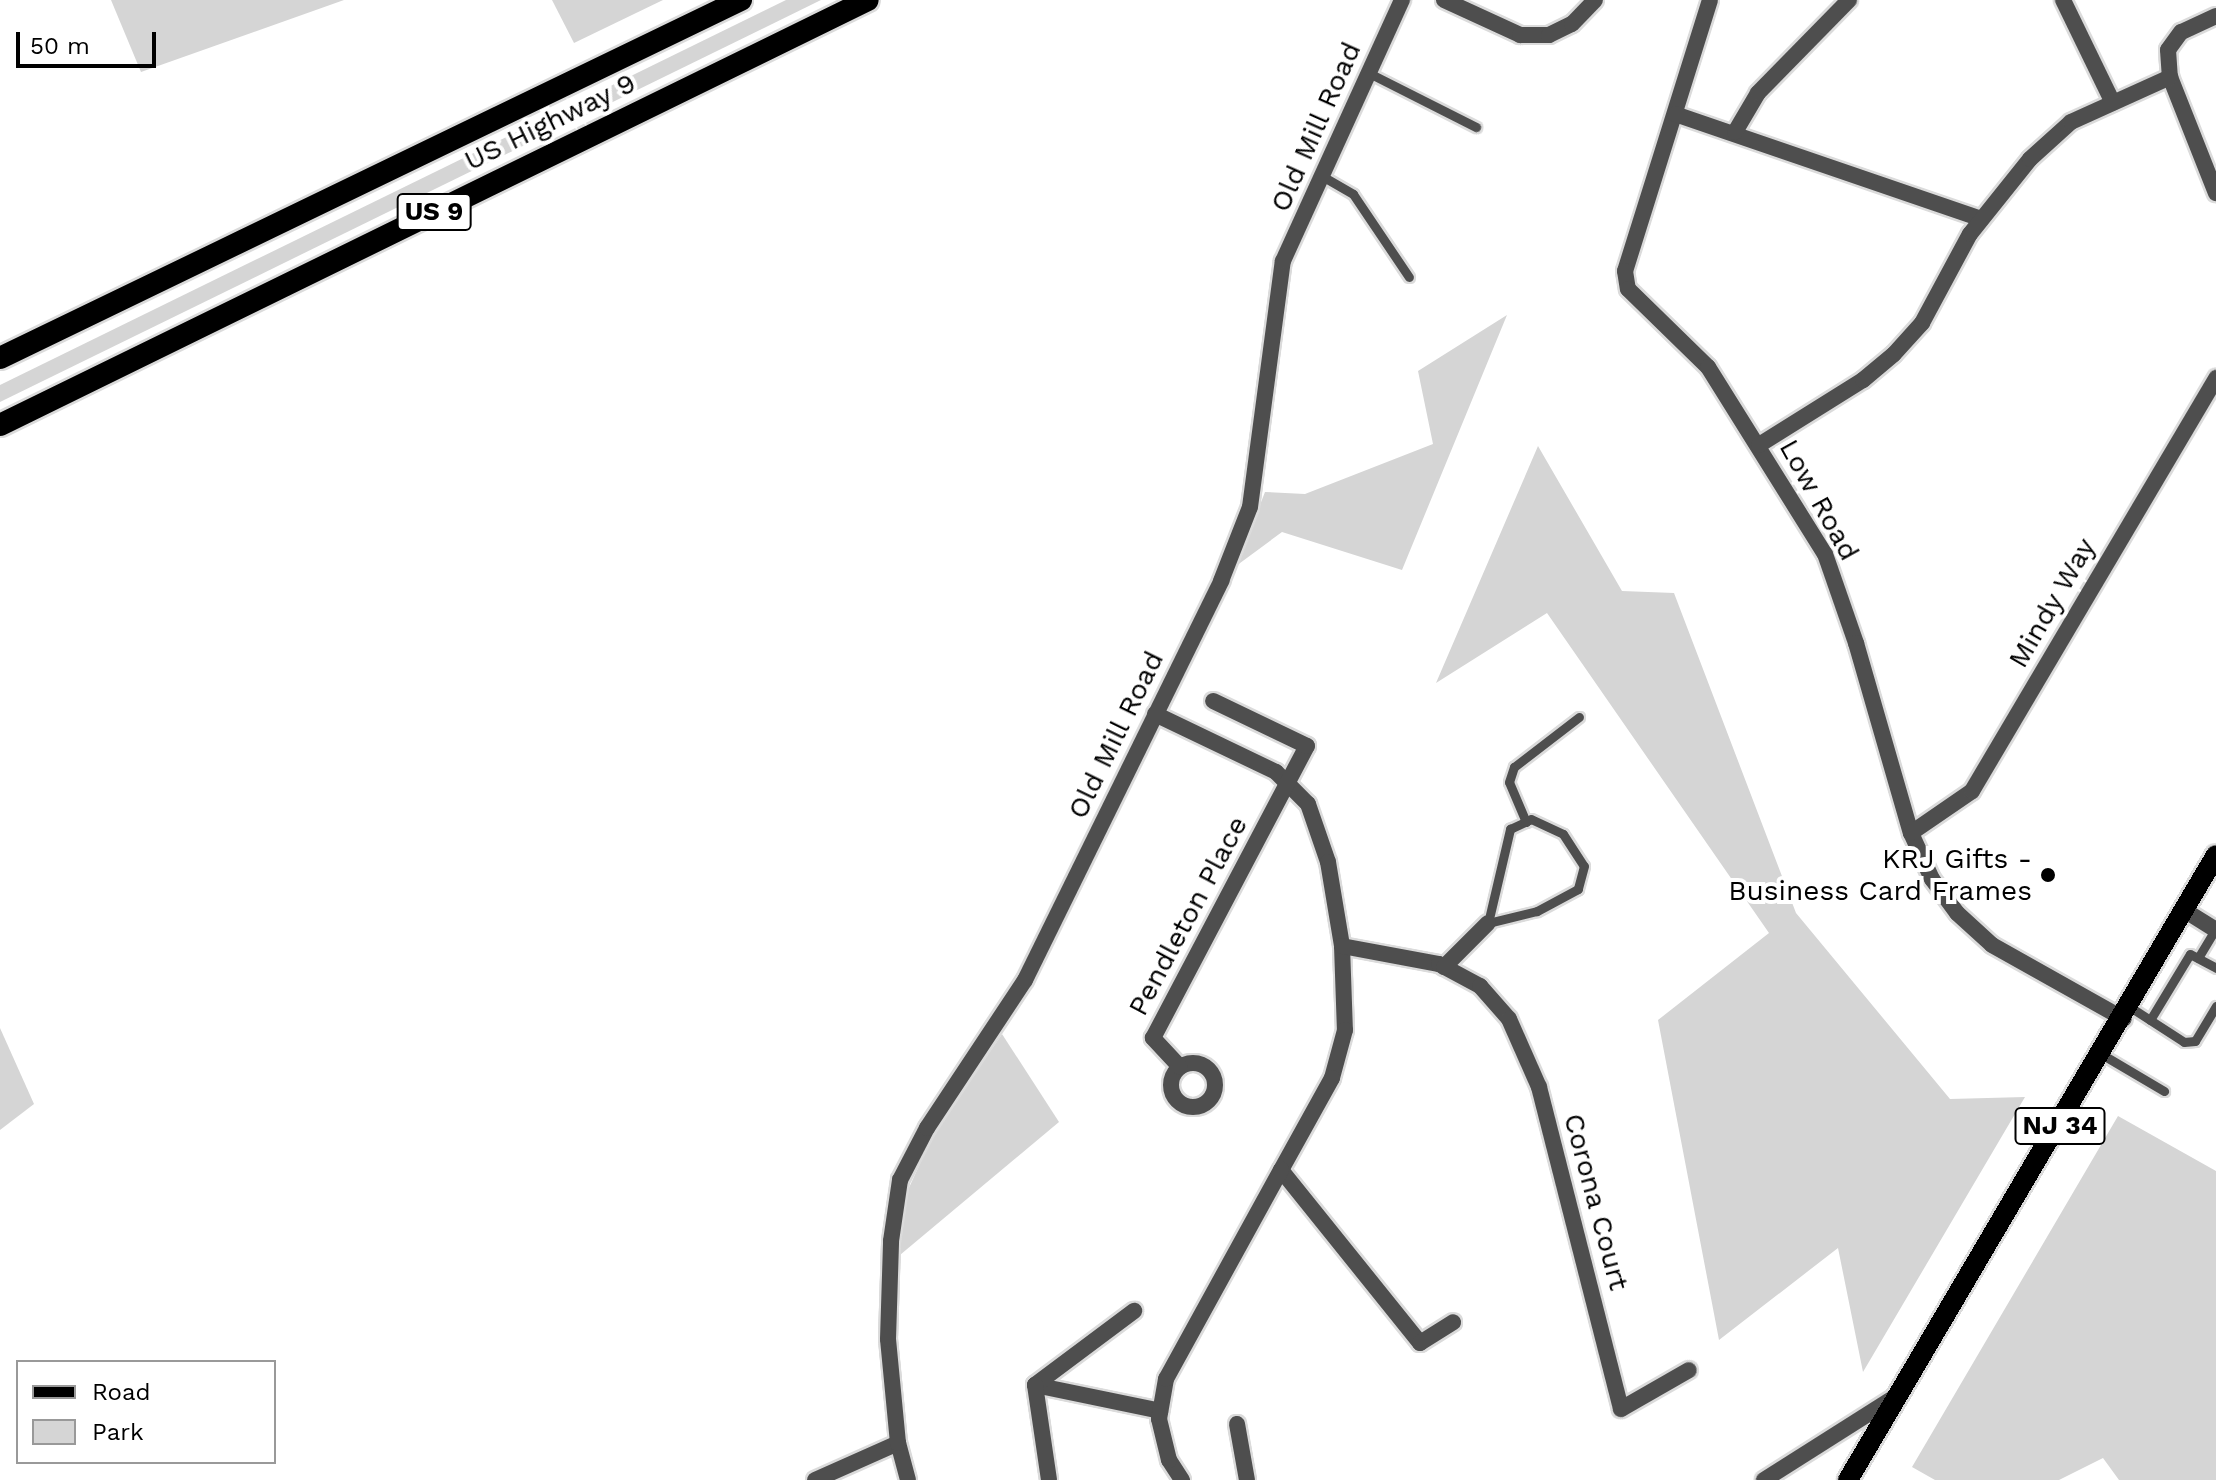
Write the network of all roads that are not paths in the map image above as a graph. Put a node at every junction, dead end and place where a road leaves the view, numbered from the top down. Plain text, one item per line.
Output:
1 (741, 0) edge
2 (868, 0) edge
3 (1402, 0) edge
4 (1444, 0) edge
5 (1595, 0) edge
6 (1710, 0) edge
7 (1849, 0) edge
8 (2063, 0) edge
9 (2216, 16) edge
10 (1369, 73) junction
11 (2170, 77) junction
12 (2113, 103) junction
13 (1675, 114) junction
14 (1476, 127) dead end
15 (1735, 132) junction
16 (1322, 176) junction
17 (2216, 193) edge
18 (1982, 219) junction
19 (1409, 277) dead end
20 (0, 358) edge
21 (2216, 378) edge
22 (0, 425) edge
23 (1759, 445) junction
24 (1213, 701) dead end
25 (1155, 714) junction
26 (1579, 717) dead end
27 (1288, 784) junction
28 (1526, 822) junction
29 (1911, 833) junction
30 (2216, 855) edge
31 (2184, 910) junction
32 (1488, 923) junction
33 (2216, 930) edge
34 (1342, 946) junction
35 (2198, 958) junction
36 (1444, 967) junction
37 (2216, 968) edge
38 (2216, 1006) edge
39 (2127, 1013) junction
40 (2150, 1020) junction
41 (2103, 1055) junction
42 (1180, 1067) dead end
43 (2164, 1091) dead end
44 (1281, 1170) junction
45 (1134, 1311) dead end
46 (1453, 1322) dead end
47 (1689, 1370) dead end
48 (1035, 1385) junction
49 (1900, 1394) junction
50 (1160, 1411) junction
51 (1237, 1424) dead end
52 (898, 1443) junction
53 (815, 1480) edge
54 (908, 1480) edge
55 (1049, 1480) edge
56 (1182, 1480) edge
57 (1247, 1480) edge
58 (1764, 1480) edge
59 (1848, 1480) edge

1 - 20 highway, US Highway 9 / US 9
2 - 22 highway, US Highway 9 / US 9
3 - 10 street, Old Mill Road
4 - 5 street
6 - 13 street, Low Road
7 - 15 street
8 - 12 street
9 - 11 street
10 - 14 lane
10 - 16 street, Old Mill Road
11 - 12 street
11 - 17 street
12 - 18 street
13 - 15 street
13 - 23 street, Low Road
15 - 18 street
16 - 19 lane
16 - 25 street, Old Mill Road
18 - 23 street
21 - 29 street, Mindy Way
23 - 29 street, Low Road
24 - 27 street, Pendleton Place
25 - 27 street
25 - 52 street, Old Mill Road
26 - 28 lane
27 - 34 street
27 - 42 street, Pendleton Place
28 - 32 lane
28 - 32 lane
29 - 39 street, Low Road
30 - 31 main road, NJ 34
31 - 33 street
31 - 39 main road, NJ 34
32 - 36 street
33 - 35 lane
34 - 36 street, Corona Court
34 - 44 street
35 - 37 lane
35 - 40 lane
36 - 47 street, Corona Court
38 - 40 lane
39 - 40 lane
39 - 41 main road, NJ 34
41 - 43 lane
41 - 49 main road, NJ 34
44 - 46 street
44 - 50 street
45 - 48 street
48 - 50 street
48 - 55 street
49 - 58 street
49 - 59 main road, NJ 34
50 - 56 street
51 - 57 street
52 - 53 street
52 - 54 street, Old Mill Road

